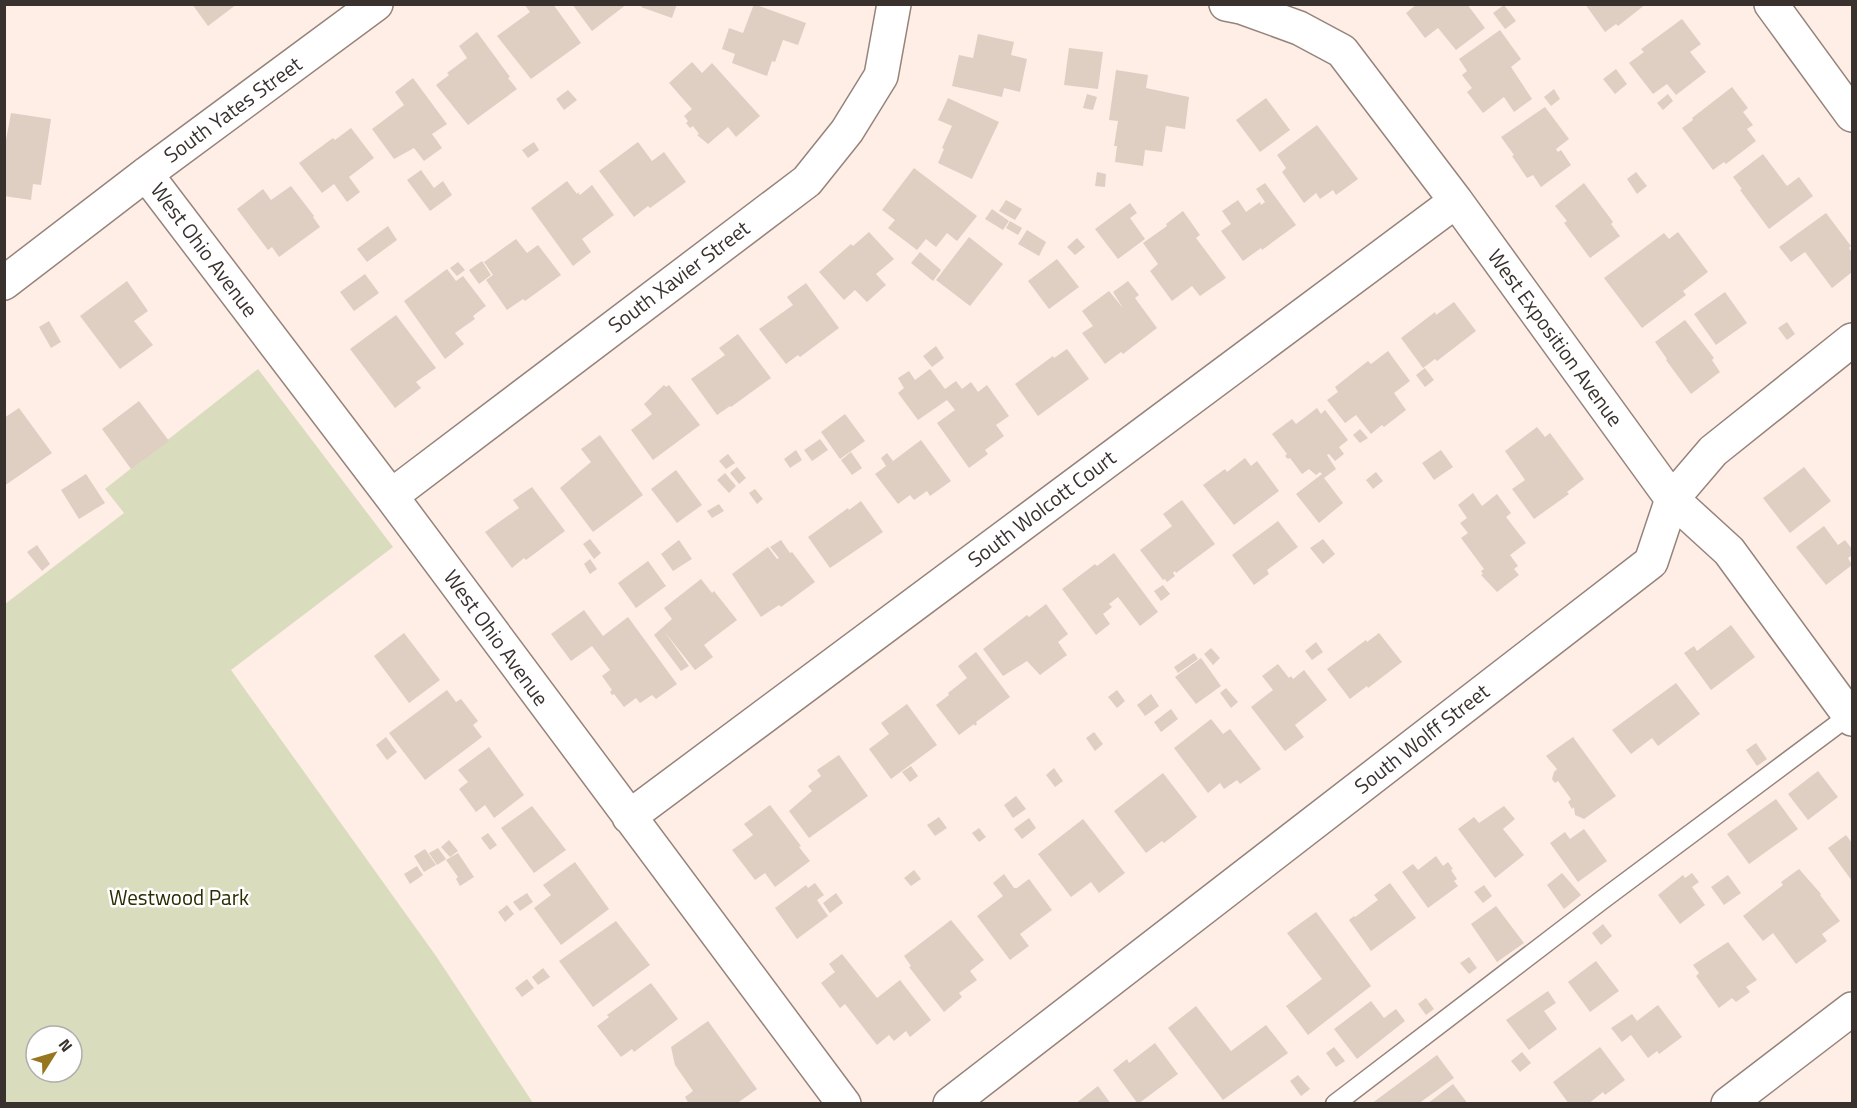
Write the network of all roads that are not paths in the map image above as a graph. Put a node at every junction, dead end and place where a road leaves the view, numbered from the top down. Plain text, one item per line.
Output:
1 (376, 4) edge
2 (894, 4) edge
3 (1226, 4) edge
4 (1771, 4) edge
5 (1852, 115) edge
6 (146, 174) junction
7 (1456, 201) junction
8 (4, 283) edge
9 (1852, 340) edge
10 (391, 496) junction
11 (1672, 499) junction
12 (1851, 717) edge
13 (629, 817) junction
14 (1852, 1009) edge
15 (844, 1104) edge
16 (950, 1104) edge
17 (1335, 1104) edge
18 (1728, 1104) edge

1 - 6 street, South Yates Street
2 - 10 street, South Xavier Street
3 - 7 street, West Exposition Avenue
4 - 5 street
6 - 8 street, South Yates Street
6 - 10 street, West Ohio Avenue
7 - 11 street, West Exposition Avenue
7 - 13 street, South Wolcott Court
9 - 11 street, South Wolff Street
10 - 13 street, West Ohio Avenue
11 - 12 street, West Exposition Avenue
11 - 16 street, South Wolff Street
12 - 17 lane
13 - 15 street, West Ohio Avenue
14 - 18 street

